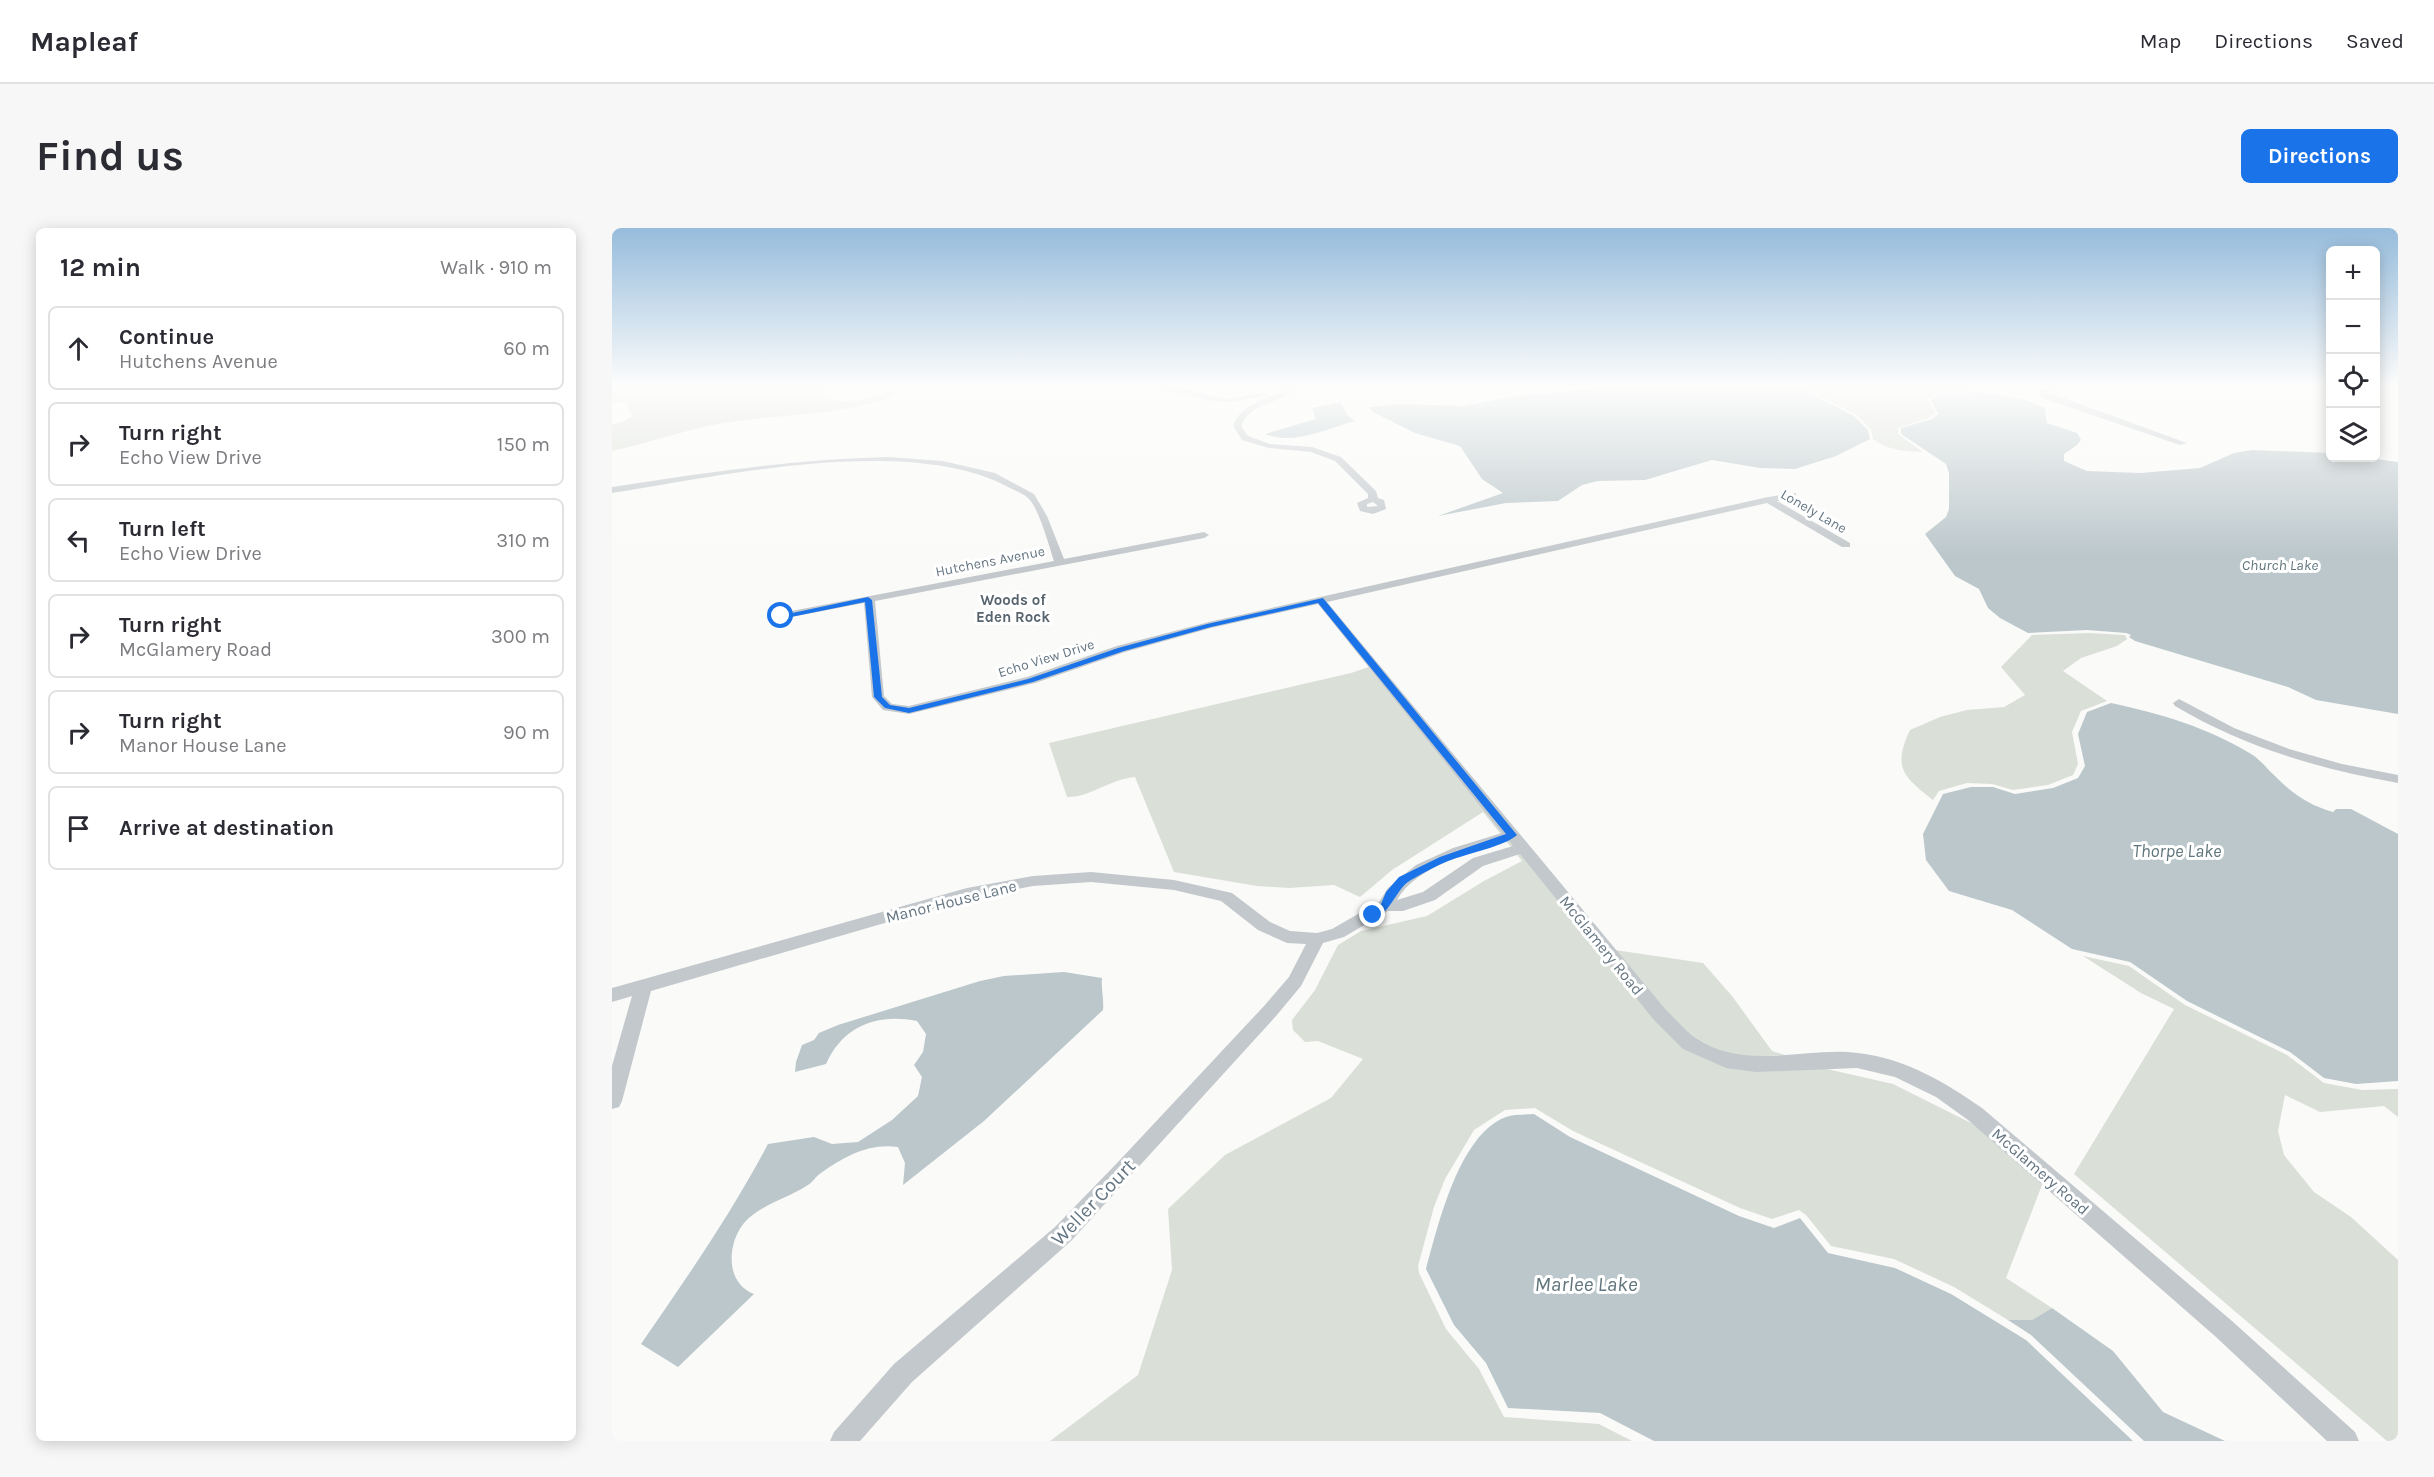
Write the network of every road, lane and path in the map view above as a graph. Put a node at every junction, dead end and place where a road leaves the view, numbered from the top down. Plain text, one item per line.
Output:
1 (1265, 445) edge
2 (612, 490) edge
3 (1792, 495) dead end
4 (1373, 499) dead end
5 (1768, 500) junction
6 (1204, 535) dead end
7 (1846, 545) dead end
8 (1060, 562) junction
9 (868, 600) junction
10 (1320, 600) junction
11 (781, 616) dead end
12 (2179, 703) dead end
13 (2398, 779) edge
14 (1518, 841) junction
15 (1385, 906) junction
16 (1317, 939) junction
17 (644, 987) junction
18 (612, 995) edge
19 (612, 1101) edge
20 (843, 1441) edge
21 (2346, 1441) edge

1 - 4 street
2 - 8 street
3 - 5 street
5 - 7 street, Lonely Lane
5 - 10 street
6 - 8 street, Hutchens Avenue
8 - 9 street, Hutchens Avenue
9 - 10 street, Echo View Drive
9 - 11 street, Hutchens Avenue
10 - 14 street, McGlamery Road
12 - 13 street
14 - 15 street, Manor House Lane
14 - 15 street, Manor House Lane
14 - 21 street, McGlamery Road
15 - 16 street, Manor House Lane
16 - 17 street, Manor House Lane
16 - 20 street, Weller Court
17 - 18 street, Manor House Lane
17 - 19 street

